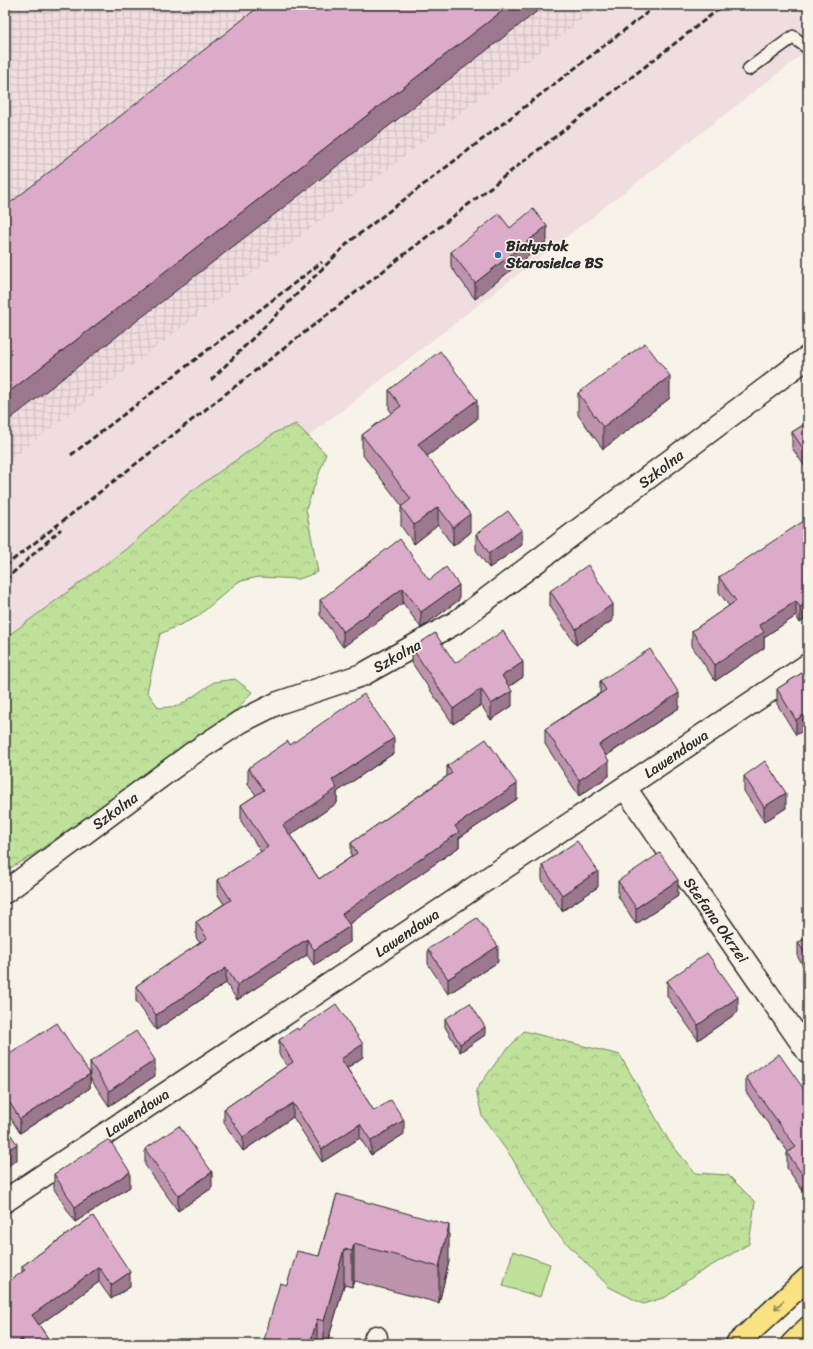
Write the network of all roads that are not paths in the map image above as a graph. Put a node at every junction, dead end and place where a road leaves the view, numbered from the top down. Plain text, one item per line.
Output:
1 (808, 48) edge
2 (749, 70) dead end
3 (808, 357) edge
4 (808, 665) edge
5 (624, 788) junction
6 (5, 892) edge
7 (808, 1052) edge
8 (5, 1201) edge
9 (808, 1278) edge
10 (808, 1328) edge
11 (736, 1344) edge
12 (792, 1344) edge

1 - 2 lane
3 - 6 street, Szkolna
4 - 5 street, Lawendowa
5 - 7 street, Stefana Okrzei
5 - 8 street, Lawendowa
9 -> 11 main road
10 - 12 main road

